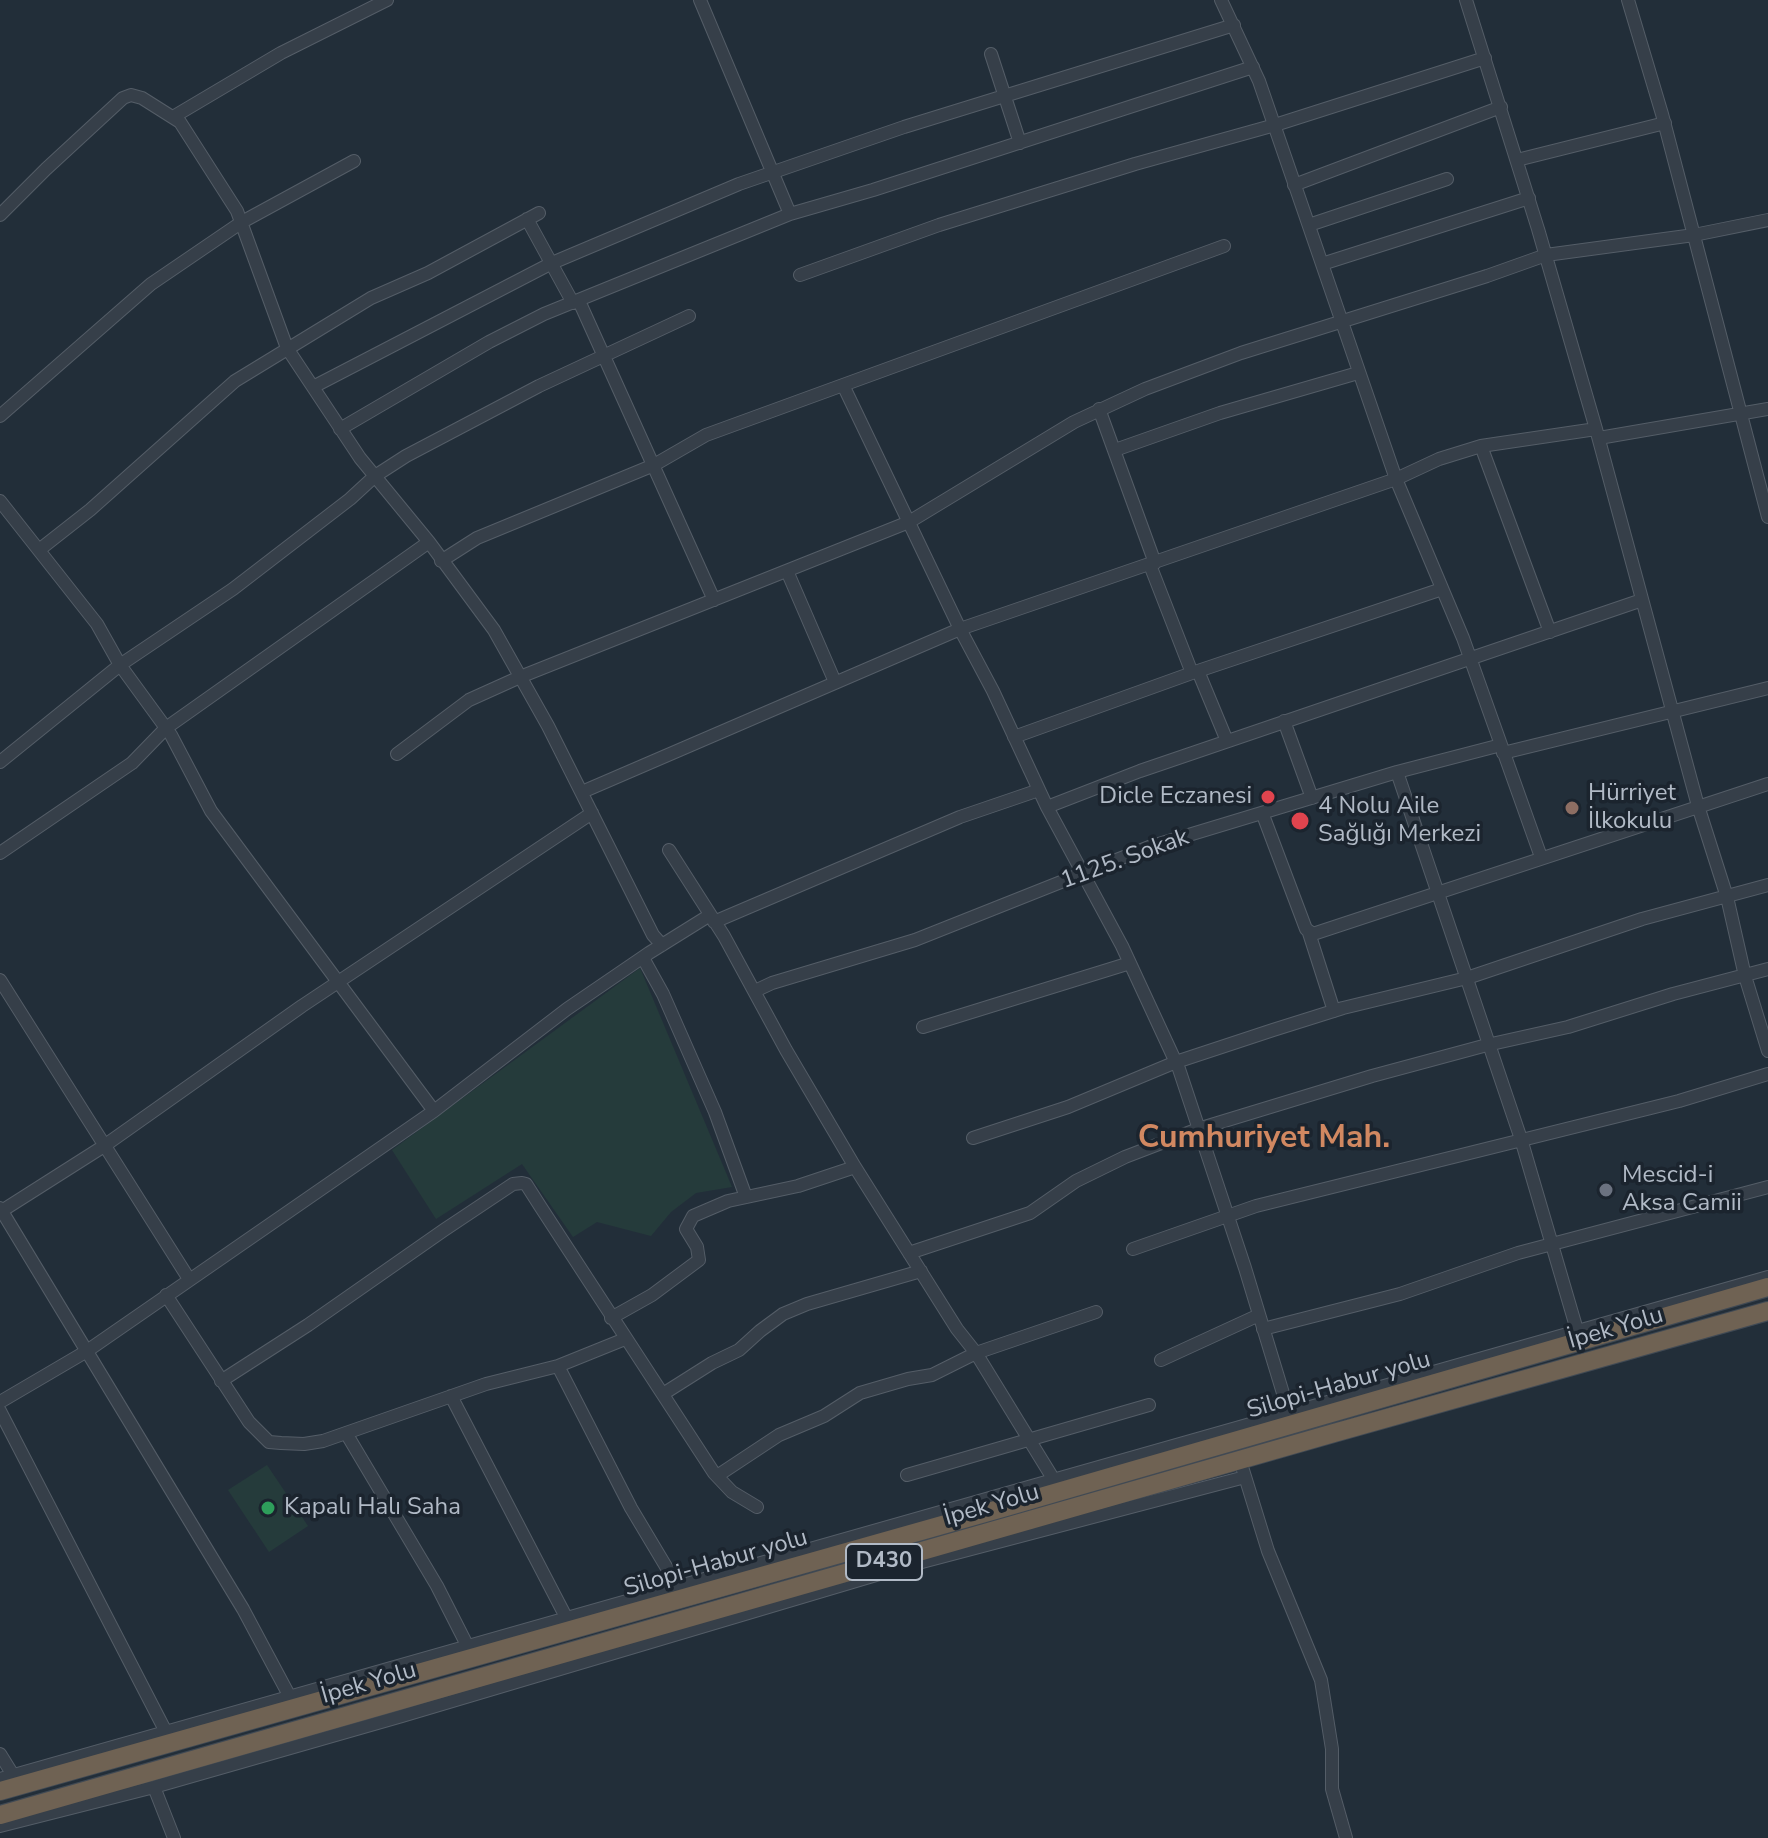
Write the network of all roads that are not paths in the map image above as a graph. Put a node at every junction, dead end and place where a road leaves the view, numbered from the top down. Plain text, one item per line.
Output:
1 (387, 0) edge
2 (700, 0) edge
3 (1221, 0) edge
4 (1466, 0) edge
5 (1628, 0) edge
6 (1234, 25) junction
7 (991, 54) dead end
8 (1485, 58) junction
9 (1253, 67) junction
10 (1004, 97) junction
11 (1501, 107) junction
12 (173, 117) junction
13 (1665, 123) junction
14 (1275, 125) junction
15 (1020, 143) junction
16 (1517, 160) junction
17 (354, 161) dead end
18 (773, 171) junction
19 (1447, 179) dead end
20 (1294, 185) junction
21 (1529, 198) junction
22 (539, 213) dead end
23 (790, 214) junction
24 (0, 215) edge
25 (527, 219) junction
26 (1768, 220) edge
27 (242, 222) junction
28 (1309, 225) junction
29 (1694, 235) junction
30 (1224, 246) dead end
31 (1546, 255) junction
32 (552, 263) junction
33 (1322, 264) junction
34 (800, 275) dead end
35 (576, 302) junction
36 (689, 316) dead end
37 (1341, 320) junction
38 (287, 348) junction
39 (602, 355) junction
40 (1358, 373) junction
41 (843, 385) junction
42 (313, 387) junction
43 (1099, 409) junction
44 (1768, 409) edge
45 (1740, 415) junction
46 (0, 416) edge
47 (340, 429) junction
48 (1598, 433) junction
49 (1481, 446) junction
50 (1115, 450) junction
51 (654, 465) junction
52 (375, 476) junction
53 (1396, 479) junction
54 (0, 501) edge
55 (1768, 517) edge
56 (909, 522) junction
57 (429, 542) junction
58 (39, 550) junction
59 (441, 561) junction
60 (1152, 564) junction
61 (787, 571) junction
62 (1442, 589) junction
63 (714, 600) junction
64 (1642, 600) junction
65 (960, 629) junction
66 (1550, 632) junction
67 (1470, 660) junction
68 (120, 665) junction
69 (1195, 672) junction
70 (520, 677) junction
71 (835, 682) junction
72 (1768, 688) edge
73 (1672, 713) junction
74 (1284, 721) junction
75 (166, 728) junction
76 (1014, 737) junction
77 (1227, 741) junction
78 (1502, 749) junction
79 (397, 754) dead end
80 (0, 762) edge
81 (1397, 772) junction
82 (1768, 784) edge
83 (1039, 790) junction
84 (582, 792) junction
85 (1312, 798) junction
86 (1698, 806) junction
87 (1047, 807) junction
88 (592, 813) junction
89 (1263, 815) junction
90 (669, 850) dead end
91 (0, 853) edge
92 (1541, 857) junction
93 (1082, 874) junction
94 (1768, 885) edge
95 (1440, 894) junction
96 (1727, 897) junction
97 (712, 918) junction
98 (1309, 933) junction
99 (662, 945) junction
100 (643, 958) junction
101 (1130, 963) junction
102 (1768, 969) edge
103 (1745, 976) junction
104 (1467, 978) junction
105 (0, 980) edge
106 (339, 982) junction
107 (755, 991) junction
108 (1334, 1011) junction
109 (923, 1027) dead end
110 (1487, 1045) junction
111 (1768, 1051) edge
112 (1176, 1062) junction
113 (1768, 1074) edge
114 (434, 1111) junction
115 (1198, 1129) junction
116 (973, 1138) dead end
117 (1521, 1139) junction
118 (104, 1146) junction
119 (855, 1167) junction
120 (1768, 1187) edge
121 (746, 1197) junction
122 (1, 1210) edge
123 (1227, 1214) junction
124 (1551, 1244) junction
125 (1133, 1249) dead end
126 (909, 1253) junction
127 (921, 1271) junction
128 (1768, 1277) edge
129 (189, 1279) junction
130 (1768, 1287) edge
131 (166, 1295) junction
132 (1768, 1311) edge
133 (1096, 1312) dead end
134 (1259, 1315) junction
135 (611, 1318) junction
136 (1263, 1329) junction
137 (1577, 1330) junction
138 (625, 1339) junction
139 (87, 1351) junction
140 (976, 1353) junction
141 (1161, 1360) dead end
142 (558, 1366) junction
143 (221, 1381) junction
144 (1429, 1385) junction
145 (663, 1394) junction
146 (451, 1396) junction
147 (0, 1402) edge
148 (1435, 1404) junction
149 (1149, 1405) dead end
150 (0, 1411) edge
151 (1289, 1413) junction
152 (346, 1433) junction
153 (1030, 1440) junction
154 (1242, 1468) junction
155 (907, 1475) dead end
156 (717, 1476) junction
157 (1054, 1480) junction
158 (757, 1507) dead end
159 (677, 1585) junction
160 (567, 1619) junction
161 (468, 1647) junction
162 (290, 1697) junction
163 (166, 1732) junction
164 (0, 1754) edge
165 (6, 1777) edge
166 (154, 1787) junction
167 (0, 1791) edge
168 (0, 1815) edge
169 (0, 1826) edge
170 (174, 1838) edge
171 (1346, 1838) edge

1 - 12 street
2 - 18 street
3 - 6 street
4 - 8 street
5 - 13 street
6 - 9 street
6 - 10 street
7 - 10 street
8 - 11 street
8 - 14 street
9 - 14 street
9 - 15 street
10 - 15 street
10 - 18 street
11 - 16 street
11 - 20 street
12 - 24 street
12 - 27 street
13 - 16 street
13 - 29 street
14 - 20 street
14 - 34 street
15 - 23 street
16 - 21 street
17 - 27 street
18 - 23 street
18 - 32 street
19 - 28 street
20 - 28 street
21 - 31 street
21 - 33 street
22 - 25 street
23 - 35 street
25 - 32 street
25 - 38 street
26 - 29 street
27 - 38 street
27 - 46 street
28 - 33 street
29 - 31 street
29 - 45 street
30 - 41 street
31 - 37 street
31 - 48 street
32 - 35 street
32 - 42 street
33 - 37 street
35 - 39 street
35 - 47 street
36 - 39 street
37 - 40 street
37 - 43 street
38 - 42 street
38 - 58 street
39 - 51 street
39 - 52 street
40 - 50 street
40 - 53 street
41 - 51 street
41 - 56 street
42 - 47 street
43 - 50 street
43 - 56 street
44 - 45 street
45 - 48 street
45 - 55 street
47 - 52 street
48 - 49 street
48 - 64 street
49 - 53 street
49 - 66 street
50 - 60 street
51 - 59 street
51 - 63 street
52 - 57 street
52 - 68 street
53 - 60 street
53 - 62 street
54 - 58 street
56 - 61 street
56 - 65 street
57 - 59 street
57 - 75 street
58 - 68 street
59 - 70 street
60 - 65 street
60 - 69 street
61 - 63 street
61 - 71 street
62 - 67 street
62 - 69 street
63 - 70 street
64 - 66 street
64 - 73 street
65 - 71 street
65 - 76 street
66 - 67 street
67 - 74 street
67 - 78 street
68 - 75 street
68 - 80 street
69 - 76 street
69 - 77 street
70 - 79 street
70 - 84 street
71 - 84 street
72 - 73 street, 1125. Sokak
73 - 78 street, 1125. Sokak
73 - 86 street
74 - 77 street
74 - 85 street
75 - 91 street
75 - 106 street
76 - 83 street
77 - 87 street
78 - 81 street, 1125. Sokak
78 - 92 street
81 - 85 street, 1125. Sokak
81 - 95 street
82 - 86 street
83 - 87 street
83 - 97 street
84 - 88 street
85 - 89 street, 1125. Sokak
86 - 92 street
86 - 96 street
87 - 93 street
88 - 99 street
88 - 106 street
89 - 93 street, 1125. Sokak
89 - 98 street
90 - 97 street
92 - 95 street
93 - 101 street
93 - 107 street, 1125. Sokak
94 - 96 street
95 - 98 street
95 - 104 street
96 - 103 street
96 - 104 street
97 - 99 street
97 - 107 street
98 - 108 street
99 - 100 street
100 - 114 street
100 - 121 street
101 - 109 street
101 - 112 street
102 - 103 street
103 - 110 street
103 - 111 street
104 - 108 street
104 - 110 street
105 - 118 street
106 - 114 street
106 - 118 street
107 - 119 street
108 - 112 street
110 - 115 street
110 - 117 street
112 - 115 street
112 - 116 street
113 - 117 street
114 - 129 street
115 - 123 street
115 - 126 street
117 - 123 street
117 - 124 street
118 - 122 street
118 - 129 street
119 - 121 street
119 - 126 street
120 - 124 street
121 - 135 street
122 - 139 street
123 - 125 street
123 - 134 street
124 - 136 street
124 - 137 street
126 - 127 street
127 - 140 street
127 - 145 street
128 - 137 street
129 - 131 street
130 - 144 highway, Silopi-Habur yolu / D430
131 - 139 street
131 - 143 street
132 - 148 highway, İpek Yolu / D430
133 - 140 street
134 - 136 street
134 - 141 street
135 - 138 street
135 - 143 street
136 - 151 street
137 - 151 street
138 - 142 street
138 - 145 street
139 - 147 street
139 - 162 street
140 - 153 street
140 - 156 street
142 - 146 street
142 - 159 street
143 - 152 street
144 - 148 highway
144 - 167 highway, Silopi-Habur yolu / D430
145 - 156 street
146 - 152 street
146 - 160 street
148 - 154 highway, İpek Yolu / D430
149 - 153 street
150 - 163 street
151 - 157 street
152 - 161 street
153 - 155 street
153 - 157 street
154 - 166 street
154 - 168 highway, İpek Yolu / D430
154 - 171 street
156 - 158 street
157 - 159 street
159 - 160 street
160 - 161 street
161 - 162 street
162 - 163 street
163 - 165 street
164 - 165 street
166 - 169 street
166 - 170 street

